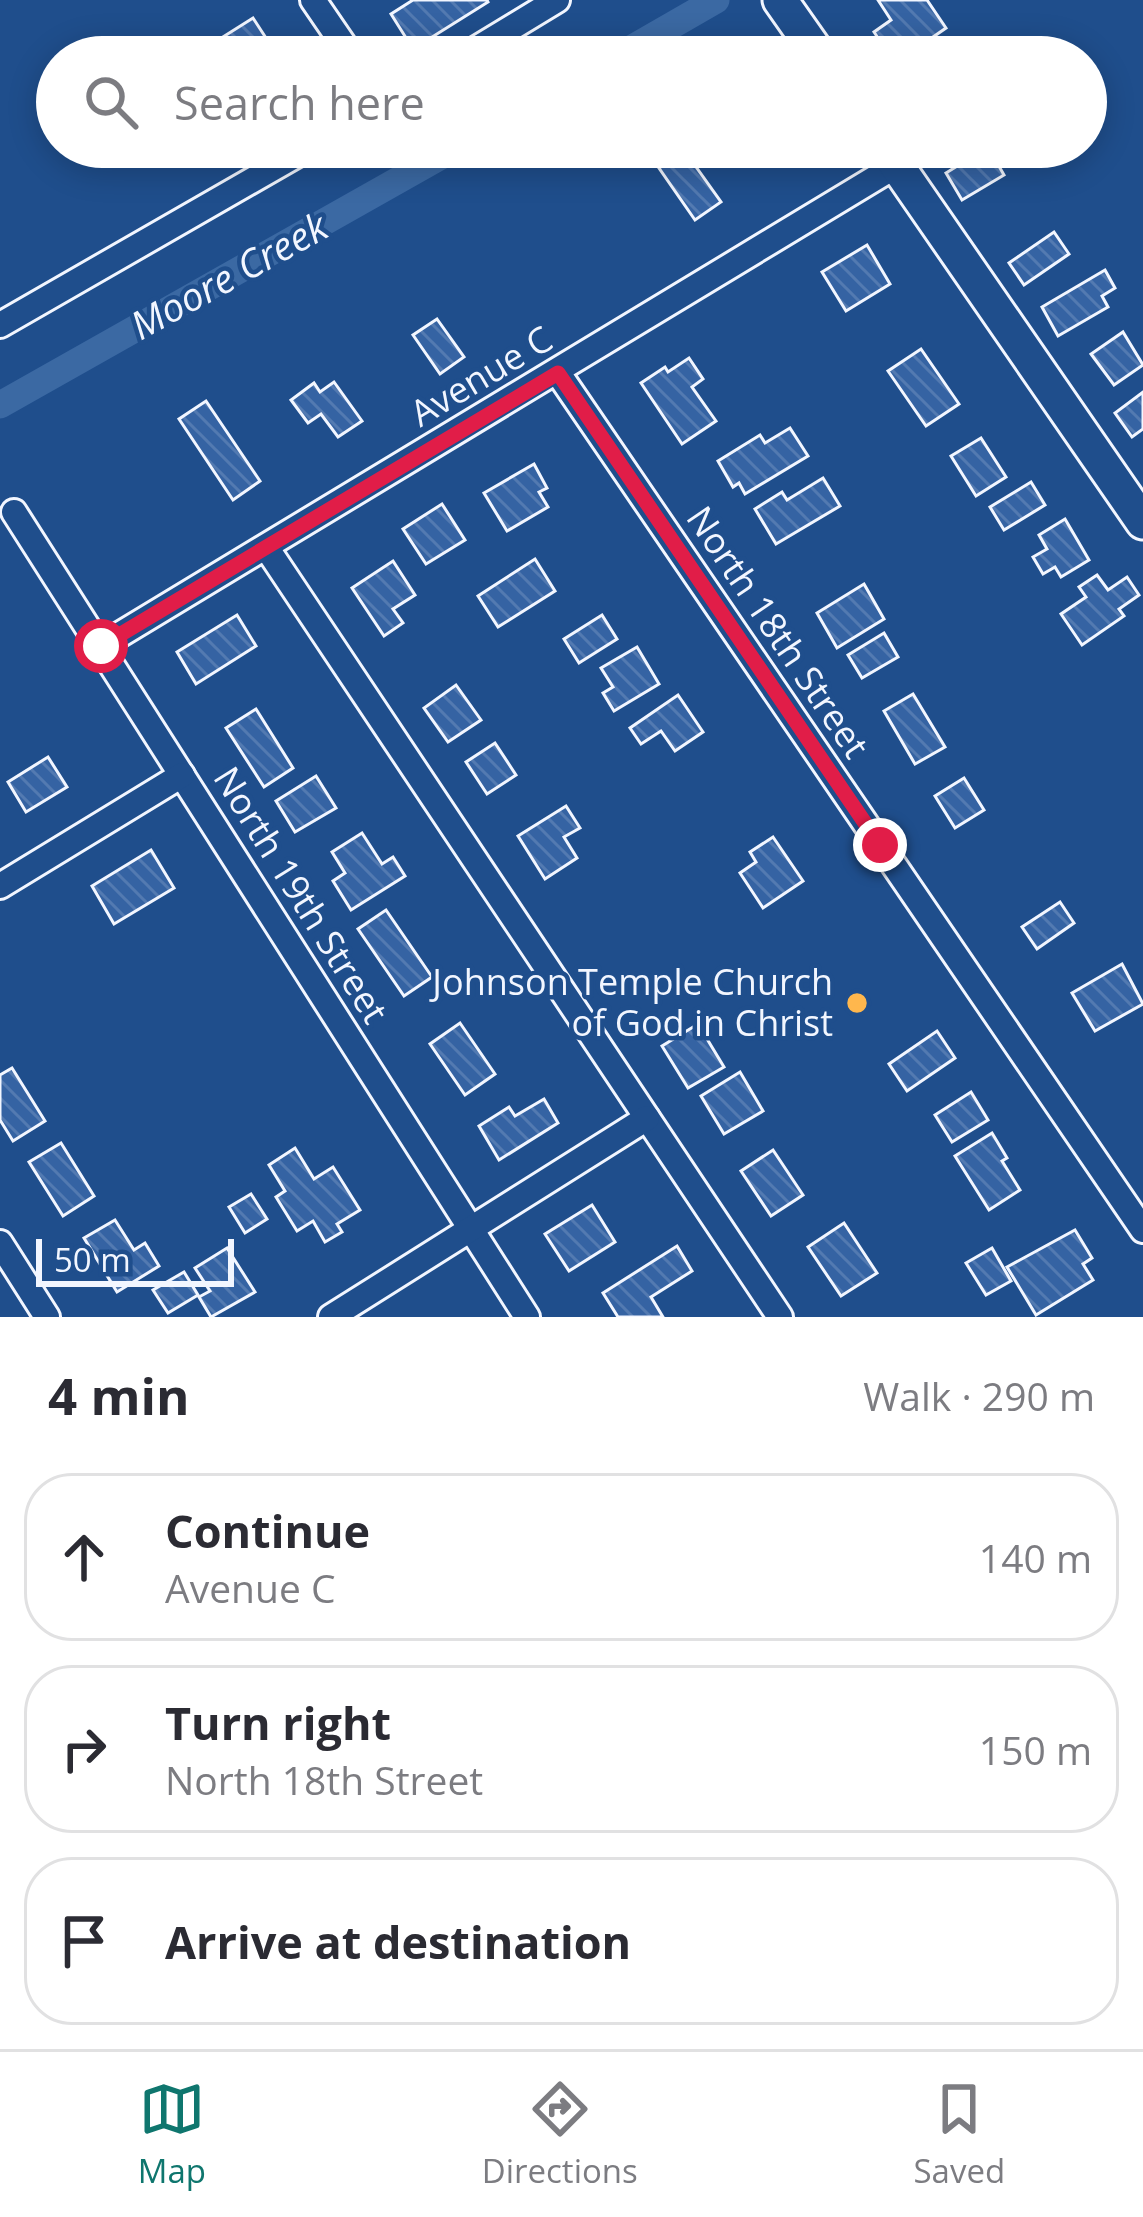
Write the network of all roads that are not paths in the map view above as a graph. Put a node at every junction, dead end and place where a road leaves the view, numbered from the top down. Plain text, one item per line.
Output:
1 (313, 0) edge
2 (557, 0) edge
3 (781, 2) edge
4 (338, 36) edge
5 (498, 36) edge
6 (805, 36) edge
7 (273, 168) edge
8 (873, 168) edge
9 (899, 168) edge
10 (0, 325) edge
11 (558, 373) junction
12 (14, 512) dead end
13 (1143, 522) edge
14 (266, 547) junction
15 (101, 646) junction
16 (182, 775) junction
17 (0, 886) edge
18 (647, 1118) junction
19 (1143, 1230) edge
20 (470, 1231) junction
21 (0, 1243) edge
22 (47, 1317) edge
23 (331, 1317) edge
24 (527, 1317) edge
25 (780, 1317) edge

1 - 4 street
2 - 5 street
3 - 6 street
7 - 10 street
8 - 11 street, Avenue C
9 - 13 street
11 - 14 street, Avenue C
11 - 19 street, North 18th Street
12 - 15 street, North 19th Street
14 - 15 street, Avenue C
14 - 18 street
15 - 16 street, North 19th Street
16 - 17 street
16 - 20 street, North 19th Street
18 - 20 street
18 - 25 street
20 - 23 street
20 - 24 street, North 19th Street
21 - 22 street

